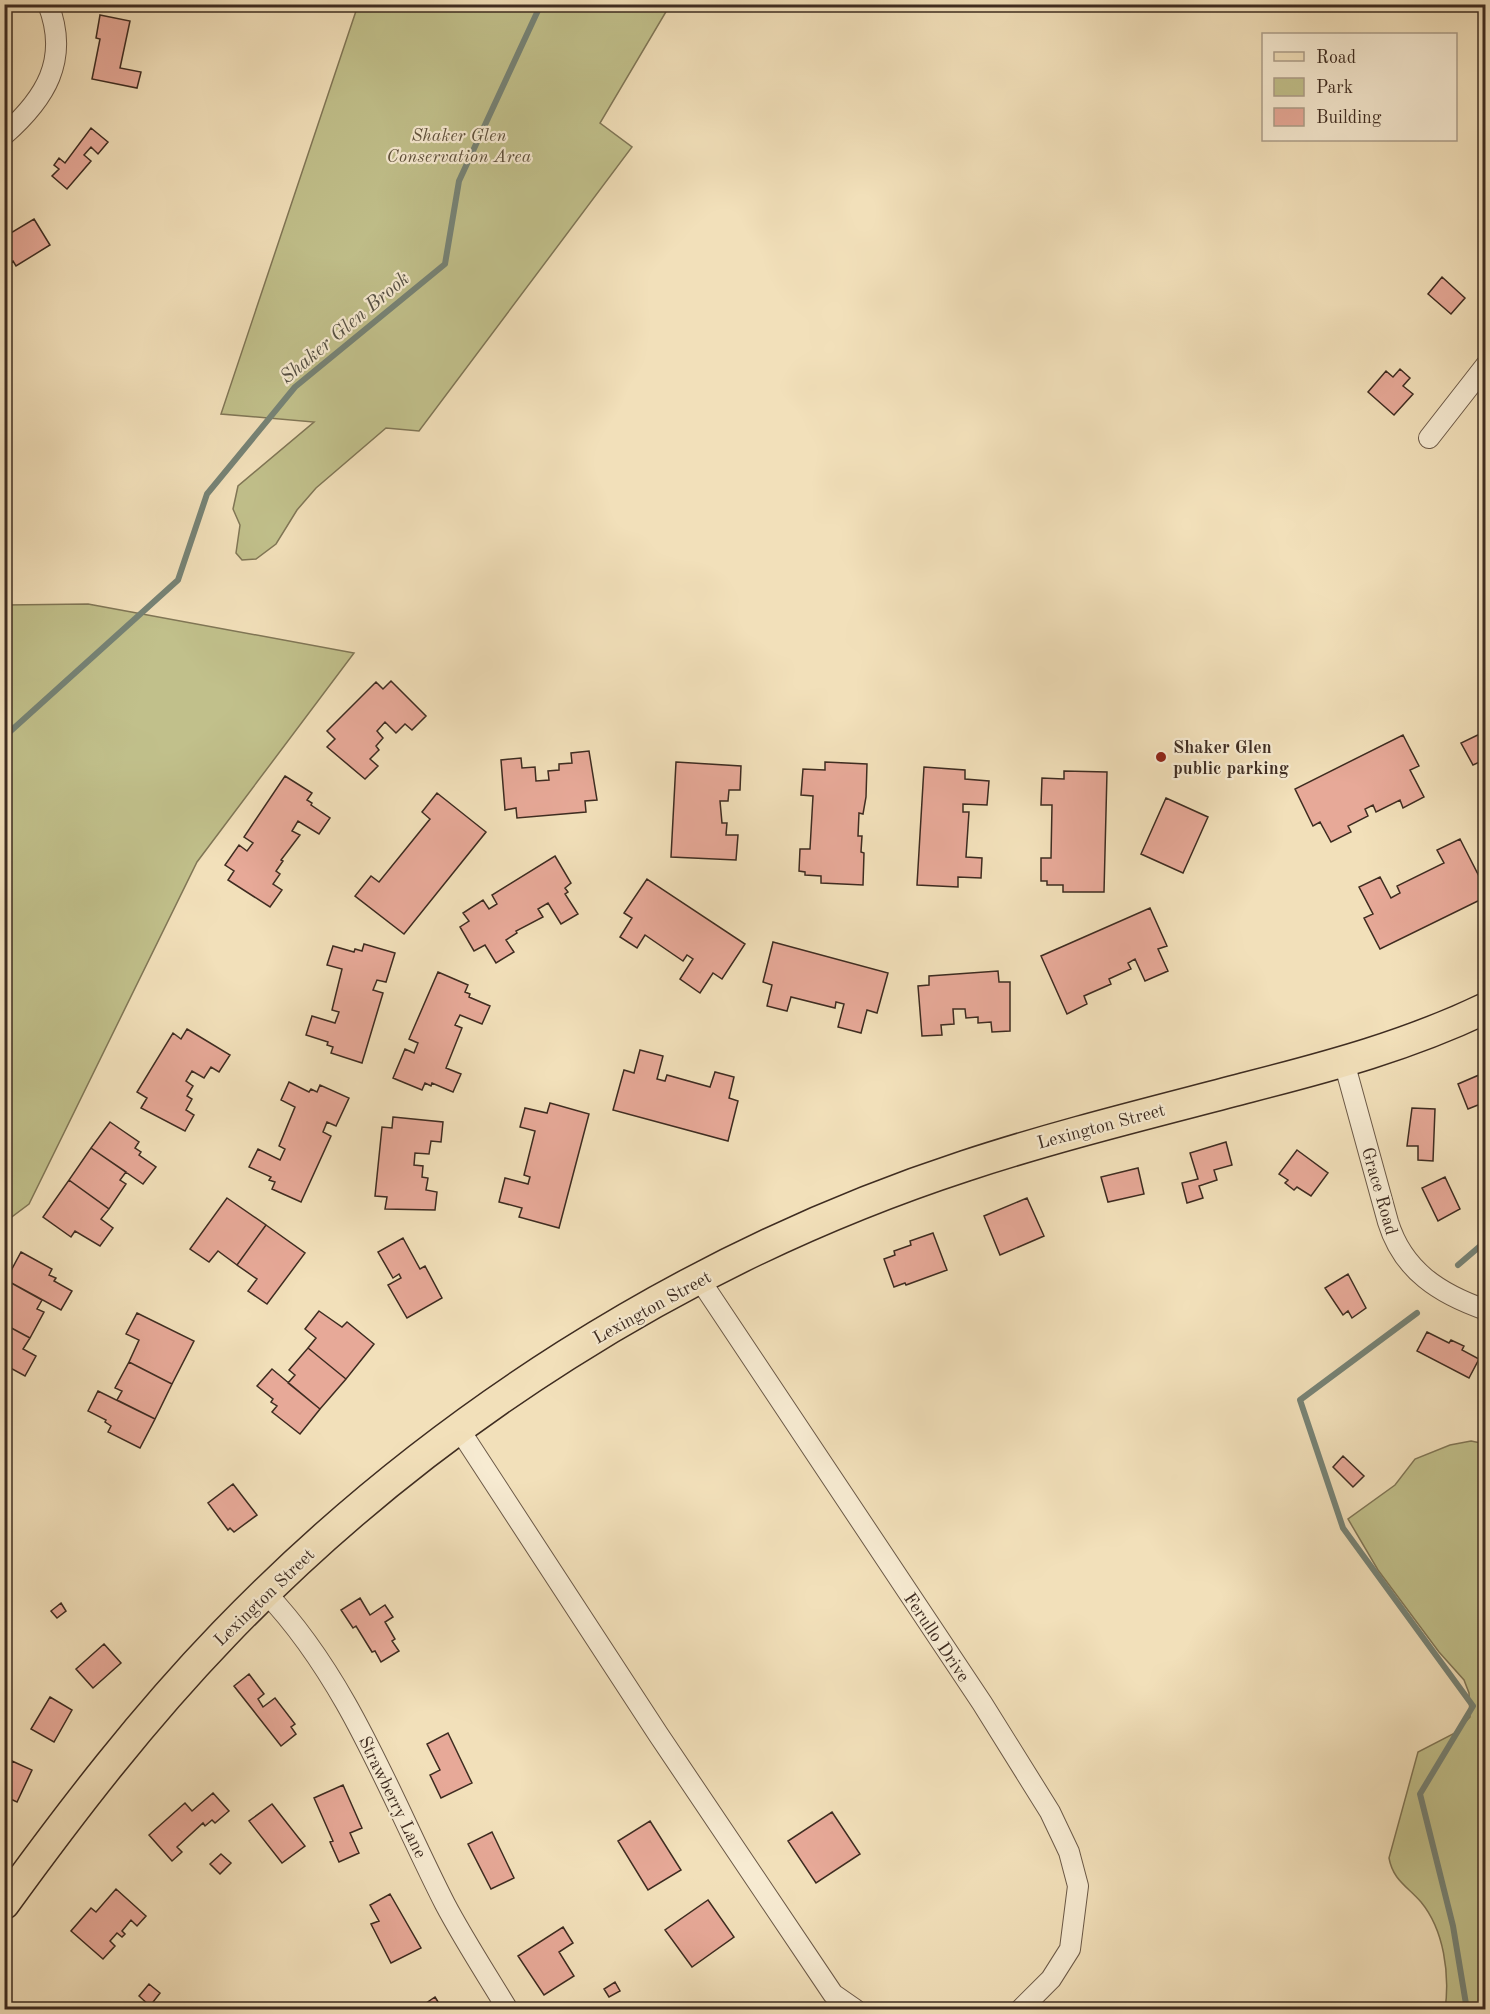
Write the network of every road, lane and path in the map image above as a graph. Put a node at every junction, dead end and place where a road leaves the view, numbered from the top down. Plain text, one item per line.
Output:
1 (48, 4) edge
2 (4, 135) edge
3 (1485, 365) edge
4 (1429, 438) dead end
5 (1485, 1008) edge
6 (1344, 1062) junction
7 (700, 1280) junction
8 (1485, 1310) edge
9 (459, 1429) junction
10 (266, 1593) junction
11 (4, 1904) edge
12 (508, 2010) edge
13 (856, 2010) edge
14 (1020, 2010) edge

1 - 2 street
3 - 4 street
5 - 6 main road, Lexington Street
6 - 7 main road, Lexington Street
6 - 8 street, Grace Road
7 - 9 main road, Lexington Street
7 - 14 street, Ferullo Drive
9 - 10 main road, Lexington Street
9 - 13 street
10 - 11 main road, Lexington Street
10 - 12 street, Strawberry Lane

